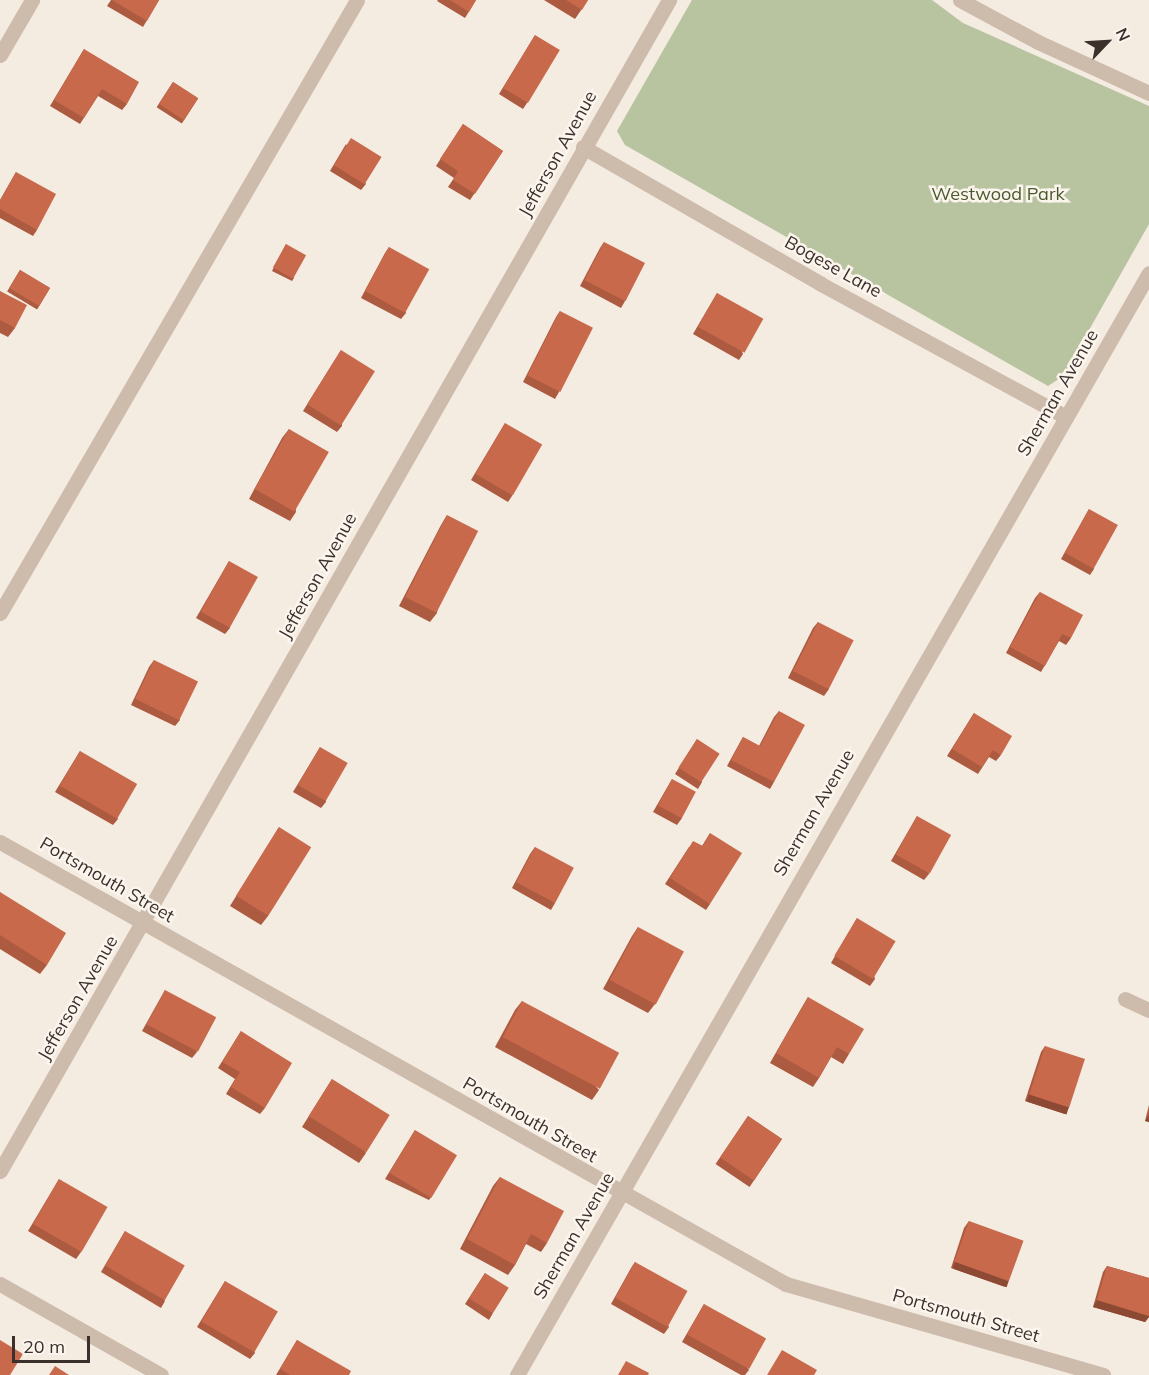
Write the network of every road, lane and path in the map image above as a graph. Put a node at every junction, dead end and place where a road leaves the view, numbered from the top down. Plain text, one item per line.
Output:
1 (32, 0) edge
2 (357, 0) edge
3 (669, 0) edge
4 (970, 2) edge
5 (0, 56) edge
6 (1149, 93) edge
7 (583, 147) junction
8 (1149, 273) edge
9 (1066, 417) junction
10 (0, 613) edge
11 (0, 842) edge
12 (143, 925) junction
13 (1125, 999) dead end
14 (1149, 1010) edge
15 (0, 1171) edge
16 (621, 1195) junction
17 (0, 1284) edge
18 (161, 1375) edge
19 (517, 1375) edge
20 (1103, 1375) edge

1 - 5 street
2 - 10 street
3 - 7 street, Jefferson Avenue
4 - 6 street
7 - 9 street, Bogese Lane
7 - 12 street, Jefferson Avenue
8 - 9 street, Sherman Avenue
9 - 16 street, Sherman Avenue
11 - 12 street, Portsmouth Street
12 - 15 street, Jefferson Avenue
12 - 16 street, Portsmouth Street
13 - 14 street
16 - 19 street, Sherman Avenue
16 - 20 street, Portsmouth Street
17 - 18 street

